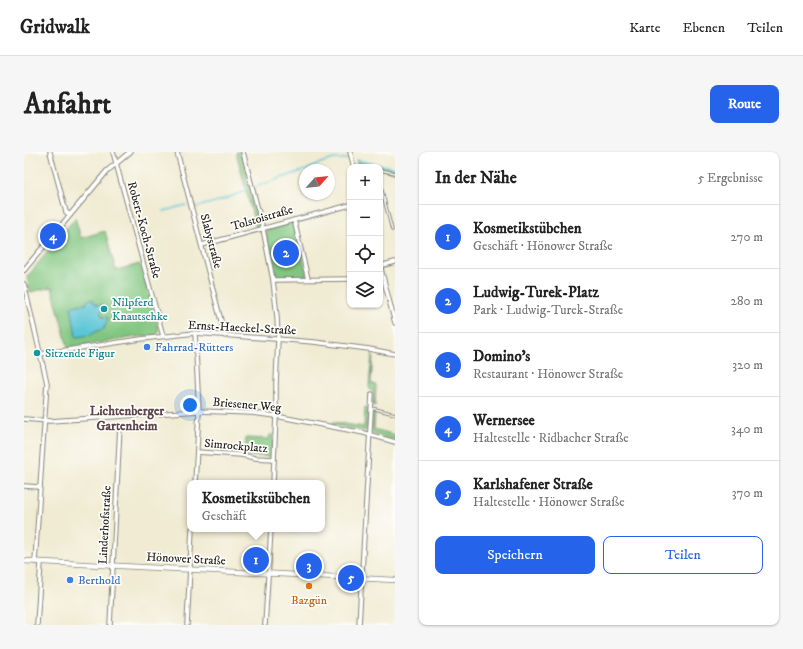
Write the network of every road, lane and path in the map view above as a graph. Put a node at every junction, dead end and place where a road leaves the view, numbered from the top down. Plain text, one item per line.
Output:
1 (50, 152) edge
2 (113, 152) edge
3 (130, 152) edge
4 (177, 152) edge
5 (242, 152) edge
6 (350, 152) edge
7 (116, 164) junction
8 (353, 164) edge
9 (383, 171) edge
10 (395, 173) edge
11 (383, 195) edge
12 (347, 206) edge
13 (70, 216) junction
14 (294, 220) junction
15 (263, 229) junction
16 (392, 230) dead end
17 (202, 245) junction
18 (395, 262) edge
19 (383, 264) edge
20 (24, 270) edge
21 (308, 279) junction
22 (347, 279) edge
23 (273, 280) junction
24 (383, 281) edge
25 (24, 284) edge
26 (393, 306) edge
27 (395, 323) edge
28 (195, 333) junction
29 (163, 336) junction
30 (225, 336) junction
31 (278, 339) junction
32 (40, 354) junction
33 (395, 354) edge
34 (372, 394) dead end
35 (372, 408) junction
36 (199, 411) junction
37 (395, 414) edge
38 (276, 416) junction
39 (24, 419) edge
40 (44, 421) junction
41 (120, 426) dead end
42 (369, 435) junction
43 (395, 442) edge
44 (196, 452) junction
45 (274, 459) junction
46 (195, 480) edge
47 (273, 480) edge
48 (24, 486) edge
49 (40, 487) junction
50 (192, 532) edge
51 (271, 532) edge
52 (24, 561) edge
53 (38, 562) junction
54 (113, 565) junction
55 (190, 569) junction
56 (268, 573) junction
57 (361, 578) junction
58 (395, 580) edge
59 (37, 625) edge
60 (110, 625) edge
61 (187, 625) edge
62 (265, 625) edge
63 (359, 625) edge

1 - 13 street
2 - 7 street, Robert-Koch-Straße
3 - 7 street
4 - 17 street, Slabystraße
5 - 15 street
6 - 8 street
7 - 13 street
7 - 29 street, Robert-Koch-Straße
9 - 10 lane
11 - 16 lane
12 - 14 street, Tolstoistraße
13 - 20 street
14 - 15 street, Tolstoistraße
14 - 21 street
15 - 17 street, Tolstoistraße
15 - 23 street
17 - 30 street, Slabystraße
18 - 19 street
21 - 22 street
21 - 23 street
23 - 31 street
24 - 26 street
25 - 32 street
26 - 27 street
28 - 29 street, Ernst-Haeckel-Straße
28 - 30 street, Ernst-Haeckel-Straße
28 - 36 street
29 - 32 street, Ernst-Haeckel-Straße
30 - 31 street, Ernst-Haeckel-Straße
31 - 33 street, Ernst-Haeckel-Straße
31 - 38 street
32 - 40 street
34 - 35 street
35 - 37 lane
35 - 42 street
36 - 38 street, Briesener Weg
36 - 40 street, Briesener Weg
36 - 44 street
38 - 42 street, Briesener Weg
38 - 45 street
39 - 40 street, Briesener Weg
40 - 49 street
41 - 54 street, Linderhofstraße
42 - 43 street, Briesener Weg
42 - 57 street
44 - 45 street, Simrockplatz
44 - 46 street
45 - 47 street
48 - 49 street
49 - 53 street
50 - 55 street
51 - 56 street
52 - 53 main road, Hönower Straße
53 - 54 main road, Hönower Straße
53 - 59 street
54 - 55 main road, Hönower Straße
54 - 60 street, Linderhofstraße
55 - 56 main road, Hönower Straße
55 - 61 street
56 - 57 main road, Hönower Straße
56 - 62 street
57 - 58 main road, Hönower Straße
57 - 63 street

